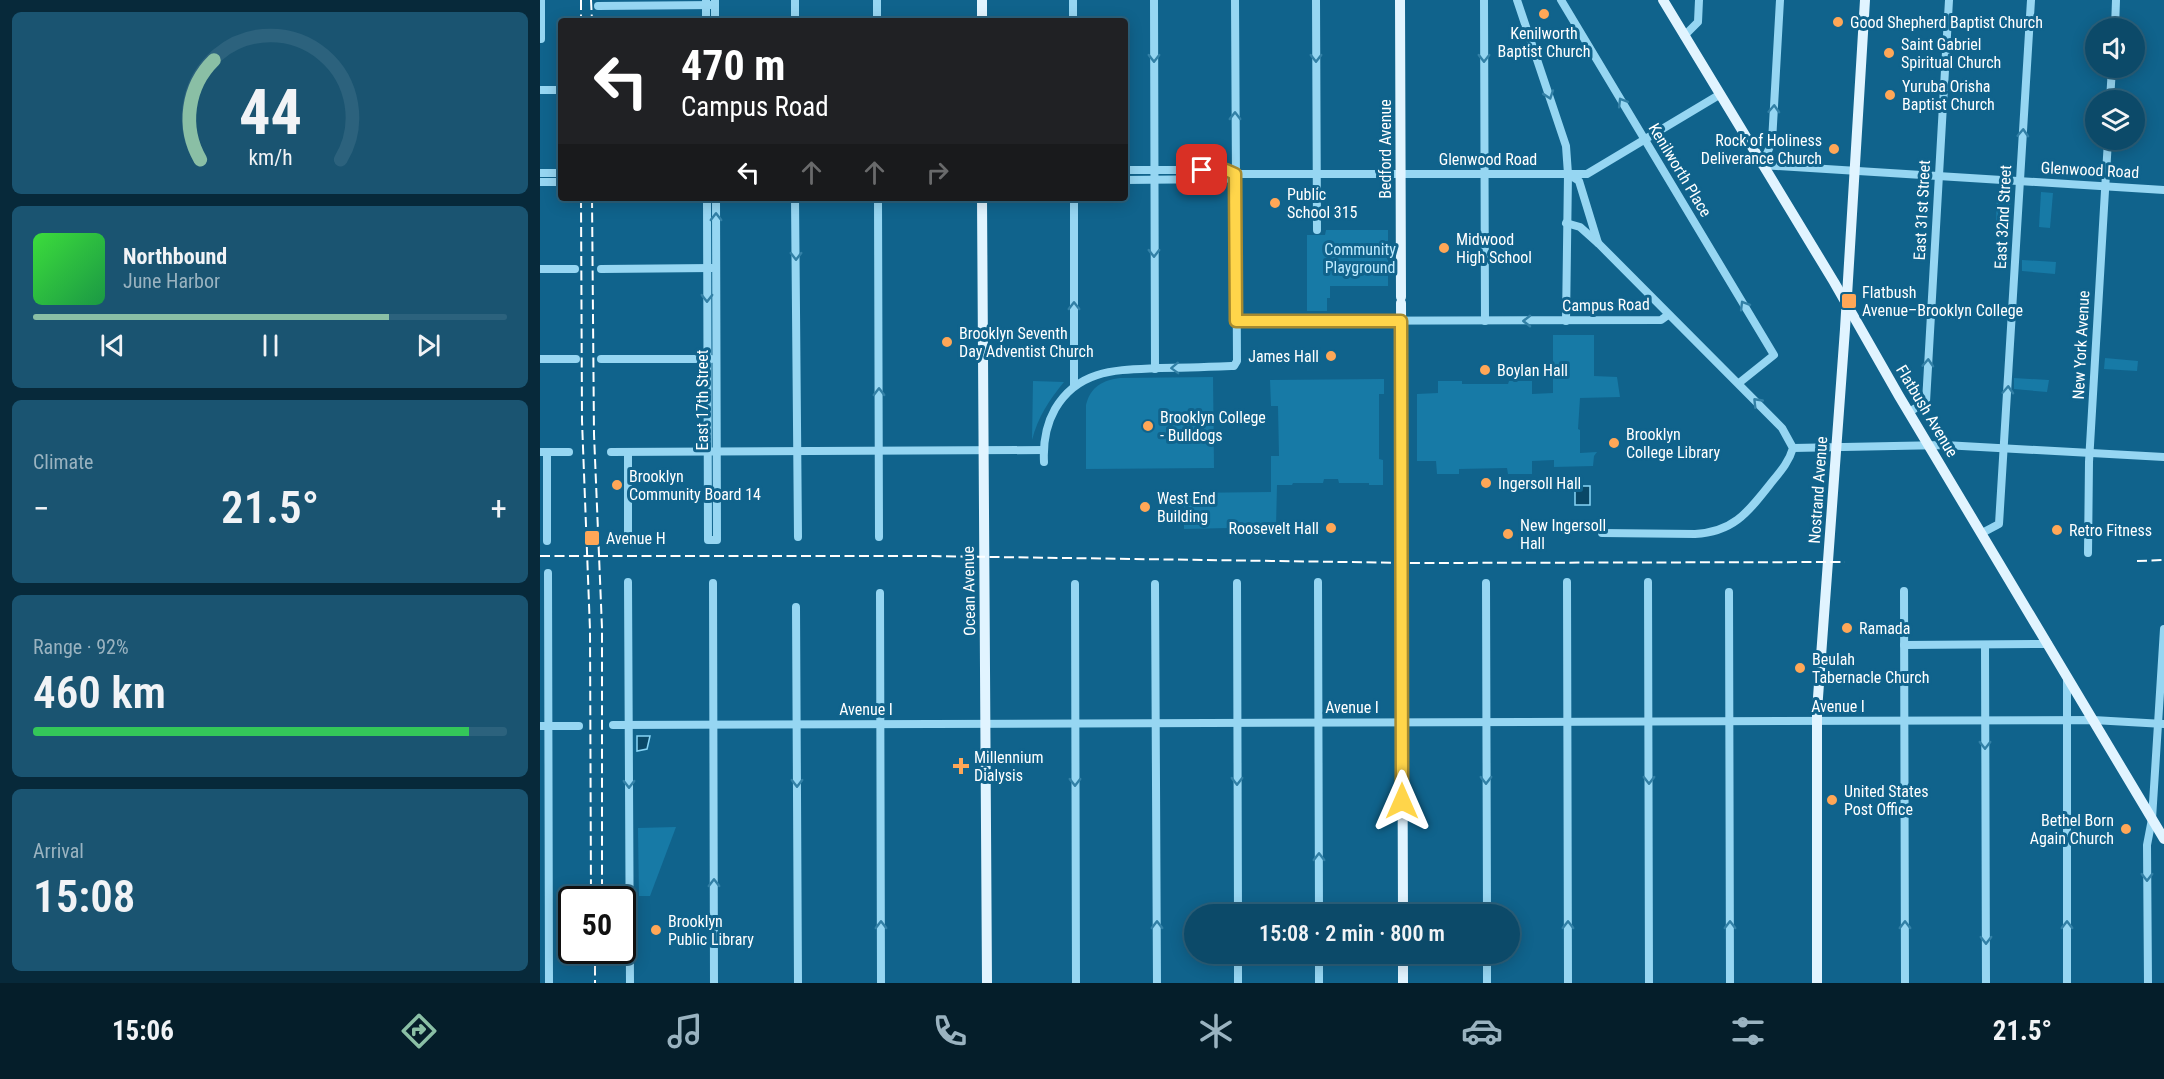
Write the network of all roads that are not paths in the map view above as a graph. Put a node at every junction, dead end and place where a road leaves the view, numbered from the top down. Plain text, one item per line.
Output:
1 (541, 0) edge
2 (795, 0) edge
3 (877, 0) edge
4 (982, 0) edge
5 (1073, 0) edge
6 (1154, 0) edge
7 (1235, 0) edge
8 (1316, 0) edge
9 (1400, 0) edge
10 (1484, 0) edge
11 (1517, 0) edge
12 (1561, 0) edge
13 (1663, 0) edge
14 (1699, 0) edge
15 (1780, 0) edge
16 (1865, 0) edge
17 (1949, 0) edge
18 (2031, 0) edge
19 (2116, 0) edge
20 (711, 2) edge
21 (598, 6) dead end
22 (707, 18) edge
23 (714, 18) edge
24 (795, 18) edge
25 (877, 18) edge
26 (982, 18) edge
27 (1073, 18) edge
28 (2115, 18) edge
29 (1684, 36) junction
30 (541, 39) edge
31 (540, 90) edge
32 (558, 90) edge
33 (1719, 96) junction
34 (1645, 140) junction
35 (2107, 150) edge
36 (1762, 165) junction
37 (1154, 170) junction
38 (1128, 171) edge
39 (1855, 171) junction
40 (540, 173) edge
41 (558, 173) edge
42 (1235, 174) junction
43 (1317, 174) junction
44 (1400, 174) junction
45 (1485, 174) junction
46 (1568, 174) junction
47 (1939, 176) junction
48 (1128, 180) edge
49 (1154, 180) junction
50 (2020, 181) junction
51 (540, 182) edge
52 (558, 182) edge
53 (2105, 186) junction
54 (2164, 190) edge
55 (707, 201) edge
56 (716, 201) edge
57 (795, 201) edge
58 (878, 201) edge
59 (982, 201) edge
60 (1074, 201) edge
61 (1566, 223) junction
62 (1317, 230) dead end
63 (1599, 244) junction
64 (575, 268) dead end
65 (711, 268) junction
66 (540, 269) edge
67 (601, 269) dead end
68 (1846, 304) junction
69 (1668, 315) junction
70 (1236, 321) junction
71 (1401, 321) junction
72 (1485, 321) junction
73 (1566, 321) junction
74 (540, 359) edge
75 (576, 359) dead end
76 (601, 359) dead end
77 (712, 359) junction
78 (1155, 369) junction
79 (1739, 383) junction
80 (1074, 386) junction
81 (1909, 412) junction
82 (1929, 446) junction
83 (1836, 447) junction
84 (1794, 448) junction
85 (2004, 448) junction
86 (1044, 450) junction
87 (797, 451) junction
88 (879, 451) junction
89 (983, 451) junction
90 (544, 452) edge
91 (569, 452) dead end
92 (611, 452) dead end
93 (628, 452) junction
94 (712, 452) junction
95 (2090, 453) junction
96 (2164, 457) edge
97 (1044, 462) dead end
98 (1602, 533) dead end
99 (1982, 533) junction
100 (798, 537) dead end
101 (879, 537) dead end
102 (547, 541) dead end
103 (628, 542) dead end
104 (2088, 553) dead end
105 (548, 573) dead end
106 (628, 582) dead end
107 (1318, 582) dead end
108 (1567, 582) dead end
109 (1648, 582) dead end
110 (1237, 583) dead end
111 (1486, 583) dead end
112 (713, 584) dead end
113 (1075, 584) dead end
114 (1155, 584) dead end
115 (1904, 591) dead end
116 (1729, 592) dead end
117 (880, 593) dead end
118 (796, 607) dead end
119 (2164, 629) edge
120 (2048, 644) junction
121 (1904, 645) junction
122 (1985, 645) junction
123 (2067, 676) junction
124 (1904, 720) junction
125 (1985, 720) junction
126 (2066, 720) junction
127 (2093, 720) junction
128 (1648, 721) junction
129 (1730, 721) junction
130 (1816, 721) junction
131 (1402, 722) junction
132 (1486, 722) junction
133 (1568, 722) junction
134 (1075, 723) junction
135 (1156, 723) junction
136 (1237, 723) junction
137 (1318, 723) junction
138 (797, 724) junction
139 (880, 724) junction
140 (985, 724) junction
141 (2161, 724) edge
142 (613, 725) dead end
143 (713, 725) junction
144 (544, 726) edge
145 (579, 726) dead end
146 (629, 726) junction
147 (2152, 819) junction
148 (2164, 839) edge
149 (1238, 904) edge
150 (1319, 904) edge
151 (1403, 904) edge
152 (1487, 904) edge
153 (1238, 964) edge
154 (1319, 964) edge
155 (1403, 964) edge
156 (1487, 964) edge
157 (549, 983) edge
158 (630, 983) edge
159 (714, 983) edge
160 (798, 983) edge
161 (881, 983) edge
162 (987, 983) edge
163 (1076, 983) edge
164 (1157, 983) edge
165 (1238, 983) edge
166 (1319, 983) edge
167 (1403, 983) edge
168 (1487, 983) edge
169 (1569, 983) edge
170 (1649, 983) edge
171 (1730, 983) edge
172 (1818, 983) edge
173 (1905, 983) edge
174 (1986, 983) edge
175 (2067, 983) edge
176 (2148, 983) edge

1 - 30 street
2 - 24 street
3 - 25 street
4 - 26 main road
5 - 27 street
6 -> 37 street
42 -> 7 street
8 -> 43 street
9 - 44 main road, Bedford Avenue
10 -> 45 street
11 -> 46 street
34 -> 12 street, Kenilworth Place
13 - 29 main road, Flatbush Avenue
14 - 29 street
36 -> 15 street
16 - 39 main road, Nostrand Avenue
17 - 47 street, East 31st Street
50 -> 18 street, East 32nd Street
19 - 28 street
20 - 21 street
20 - 22 street
20 - 23 street
29 - 33 main road, Flatbush Avenue
31 - 32 street
33 - 34 street, Glenwood Road
33 - 36 main road, Flatbush Avenue
34 - 46 street, Glenwood Road
79 -> 34 street, Kenilworth Place
35 - 53 street, New York Avenue
36 - 39 street, Glenwood Road
36 - 68 main road, Flatbush Avenue
37 - 38 street, Glenwood Road
37 - 42 street, Glenwood Road
37 - 49 street
39 - 47 street, Glenwood Road
39 - 68 main road, Nostrand Avenue
40 - 41 street
42 - 43 street, Glenwood Road
42 - 49 street, Glenwood Road
42 - 70 street
43 - 44 street, Glenwood Road
43 - 62 street
44 - 45 street, Glenwood Road
44 - 71 main road, Bedford Avenue
45 - 46 street, Glenwood Road
45 - 72 street
46 - 61 street
46 - 63 street
47 - 50 street, Glenwood Road
81 -> 47 street, East 31st Street
48 - 49 street, Glenwood Road
49 -> 78 street
50 - 53 street, Glenwood Road
85 -> 50 street, East 32nd Street
51 - 52 street
53 - 54 street, Glenwood Road
53 - 95 street, New York Avenue
55 - 65 street, East 17th Street
65 -> 56 street, East 17th Street
57 -> 87 street
88 -> 58 street
59 - 89 main road, Ocean Avenue
80 -> 60 street
61 - 63 street
61 - 73 street
63 - 69 street
64 - 66 street
65 - 67 street
65 - 77 street, East 17th Street
68 - 81 main road, Flatbush Avenue
68 - 83 main road, Nostrand Avenue
69 - 73 street, Campus Road
69 - 79 street, Campus Road
70 - 71 street, Campus Road
70 -> 78 street
71 - 72 street, Campus Road
71 - 131 main road, Bedford Avenue
73 -> 72 street, Campus Road
74 - 75 street
76 - 77 street
77 - 94 street, East 17th Street
78 - 80 street
84 -> 79 street, Campus Road
80 - 86 street
81 - 82 main road, Flatbush Avenue
82 - 83 street
82 - 85 street
82 - 99 main road, Flatbush Avenue
83 - 84 street
83 - 130 main road, Nostrand Avenue
84 - 98 street
85 - 95 street
85 - 99 street, East 32nd Street
86 - 89 street
86 - 97 street
87 - 88 street
87 - 94 street
87 - 100 street
88 - 89 street
88 - 101 street
89 - 140 main road, Ocean Avenue
90 - 91 street
90 - 102 street
92 - 93 street
93 - 94 street
93 - 103 street
94 - 94 street, East 17th Street
95 - 96 street
95 - 104 street, New York Avenue
99 - 120 main road, Flatbush Avenue
105 - 144 street
106 - 146 street
107 - 137 street
108 - 133 street
109 - 128 street
110 - 136 street
111 - 132 street
112 - 143 street
113 - 134 street
114 - 135 street
115 - 121 street
116 - 129 street
117 - 139 street
118 - 138 street
119 - 141 street
120 - 122 street
120 - 123 main road, Flatbush Avenue
121 - 122 street
121 - 124 street
122 - 125 street
123 - 126 street
123 - 127 main road, Flatbush Avenue
124 - 125 street, Avenue I
124 - 130 street, Avenue I
173 -> 124 street
125 - 126 street, Avenue I
125 -> 174 street
126 - 127 street, Avenue I
175 -> 126 street
127 - 141 street, Avenue I
127 - 147 main road, Flatbush Avenue
128 - 129 street, Avenue I
128 - 133 street, Avenue I
128 -> 170 street
129 - 130 street, Avenue I
171 -> 129 street
130 - 172 main road, Nostrand Avenue
131 - 132 street, Avenue I
131 - 137 street, Avenue I
131 - 151 main road, Bedford Avenue
132 - 133 street, Avenue I
132 -> 152 street
169 -> 133 street
134 - 135 street, Avenue I
134 - 140 street, Avenue I
134 -> 163 street
135 - 136 street, Avenue I
164 -> 135 street
136 - 137 street, Avenue I
136 -> 149 street
150 -> 137 street
138 - 139 street, Avenue I
138 - 143 street, Avenue I
138 -> 160 street
139 - 140 street, Avenue I
161 -> 139 street
140 - 162 main road, Ocean Avenue
141 - 147 street
142 - 146 street, Avenue I
143 - 146 street, Avenue I
159 -> 143 street
144 - 145 street
144 - 157 street
146 -> 158 street
147 - 148 main road, Flatbush Avenue
147 -> 176 street
153 - 165 street
154 - 166 street
155 - 167 main road
156 - 168 street

